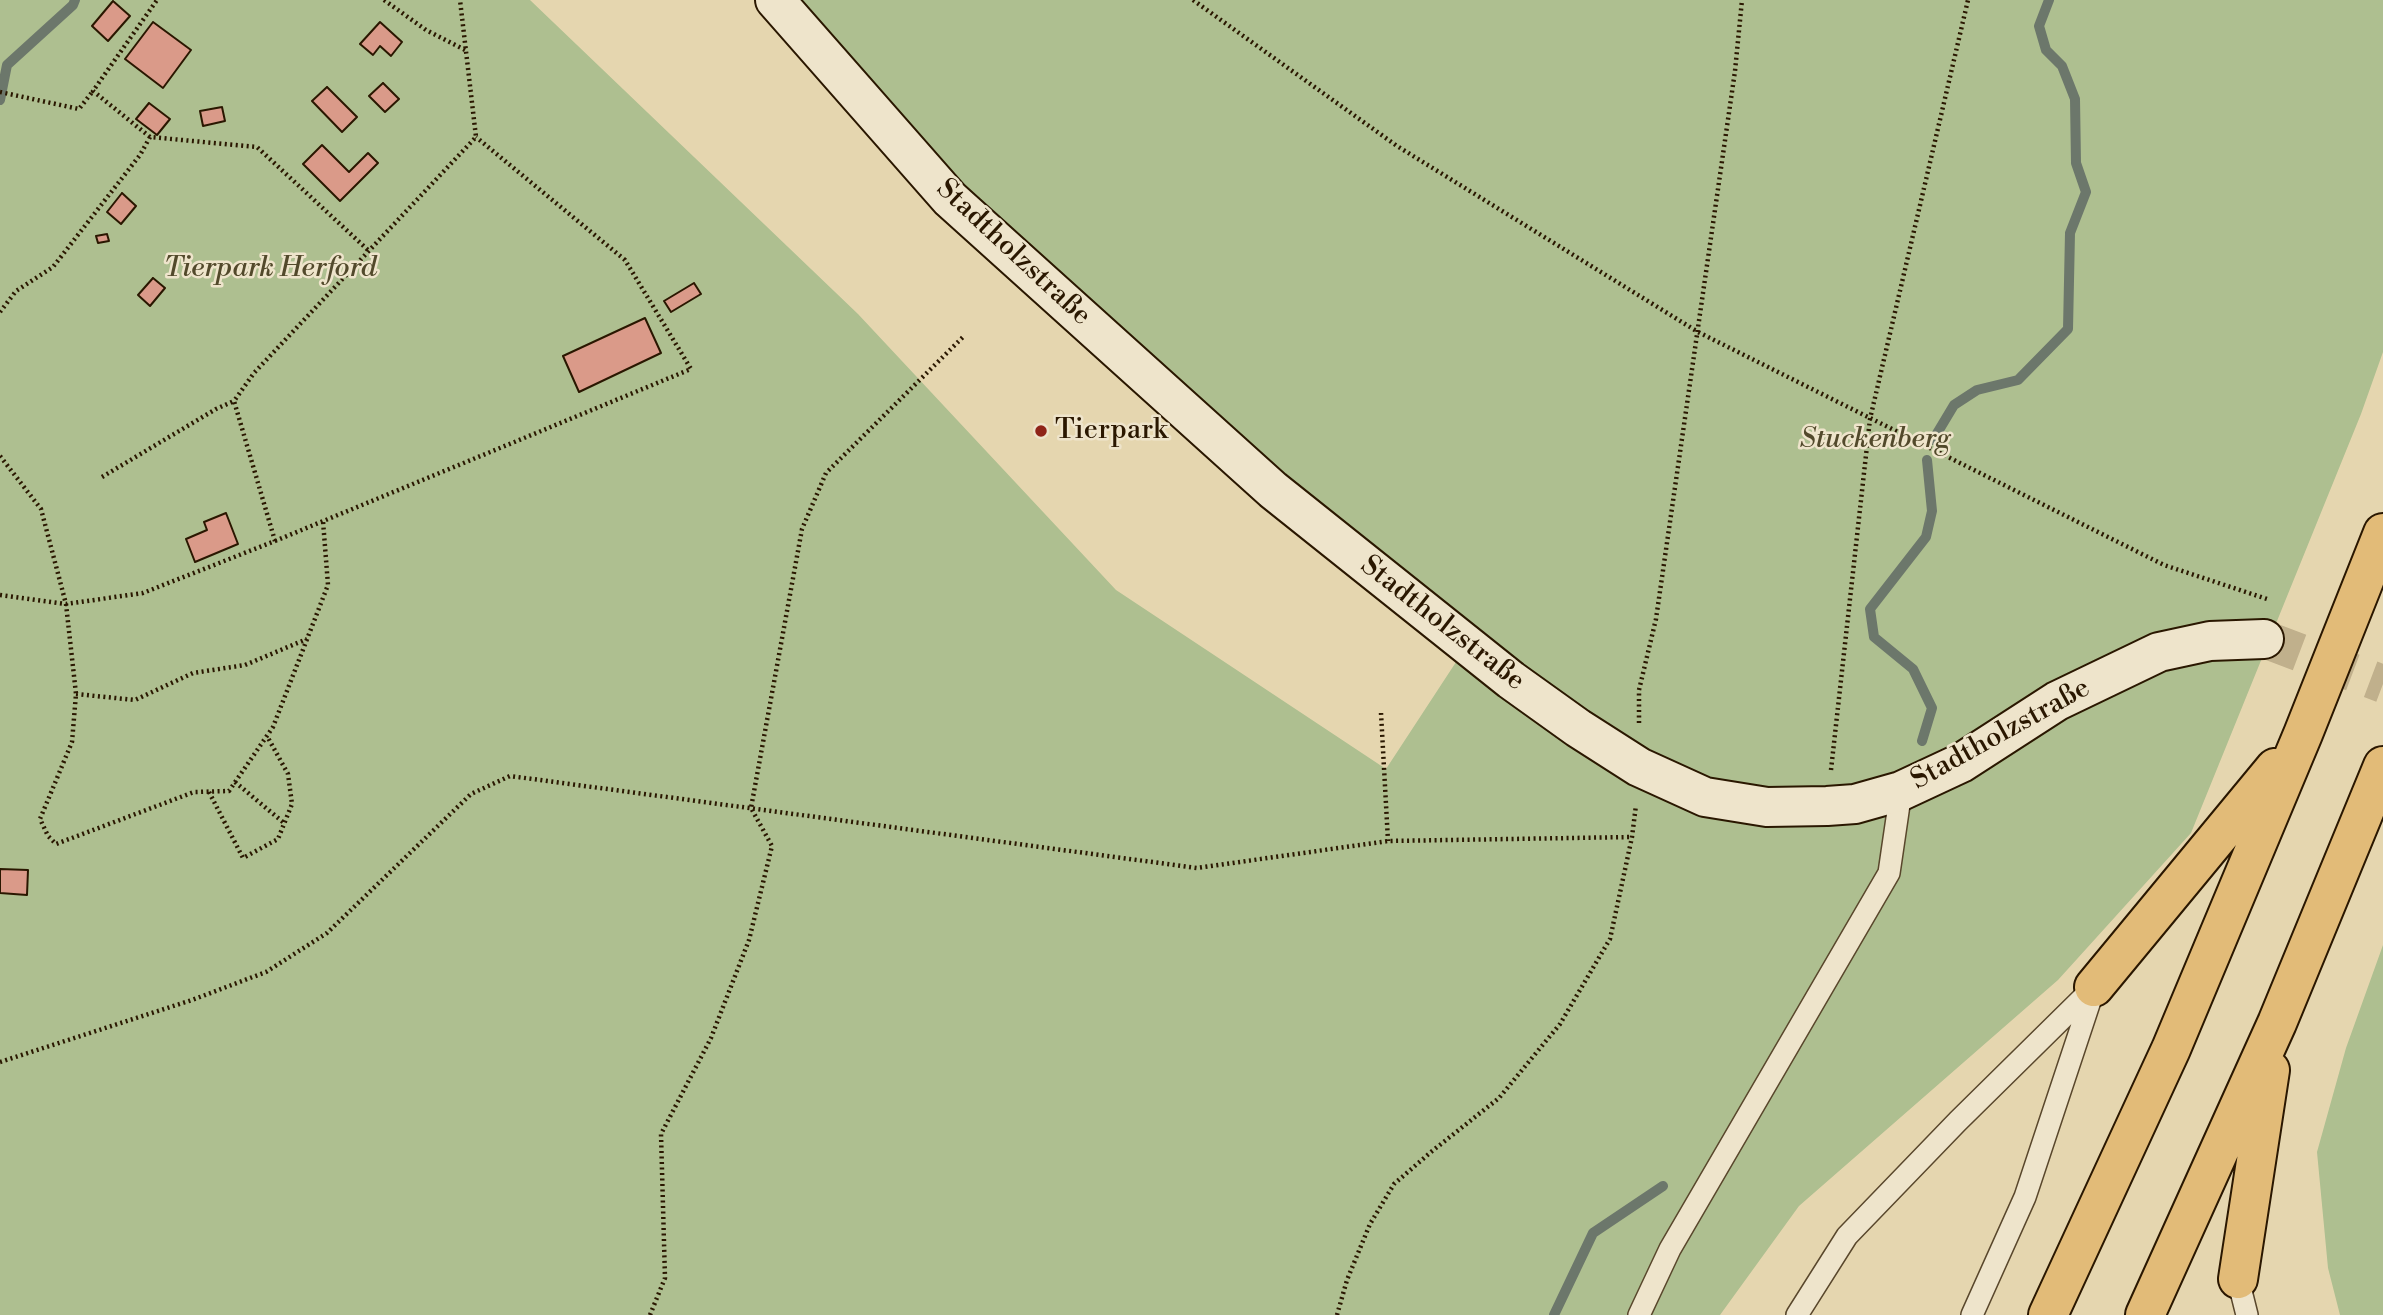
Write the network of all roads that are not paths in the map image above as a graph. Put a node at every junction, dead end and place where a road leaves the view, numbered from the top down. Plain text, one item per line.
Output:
1 (775, 0) edge
2 (2383, 533) edge
3 (2264, 639) tunnel mouth
4 (2303, 734) junction
5 (2383, 765) edge
6 (1901, 791) junction
7 (2094, 986) junction
8 (2277, 1023) junction
9 (2238, 1279) joint
10 (1639, 1315) edge
11 (1797, 1315) edge
12 (1972, 1315) edge
13 (2049, 1315) edge
14 (2145, 1315) edge
15 (2247, 1315) edge

1 - 6 street, Stadtholzstraße
2 - 4 highway
3 - 6 street, Stadtholzstraße
4 - 7 highway
4 - 13 highway
5 - 8 highway
6 - 10 lane
7 - 11 lane
7 - 12 lane
8 - 9 highway
8 - 14 highway
9 - 15 lane

